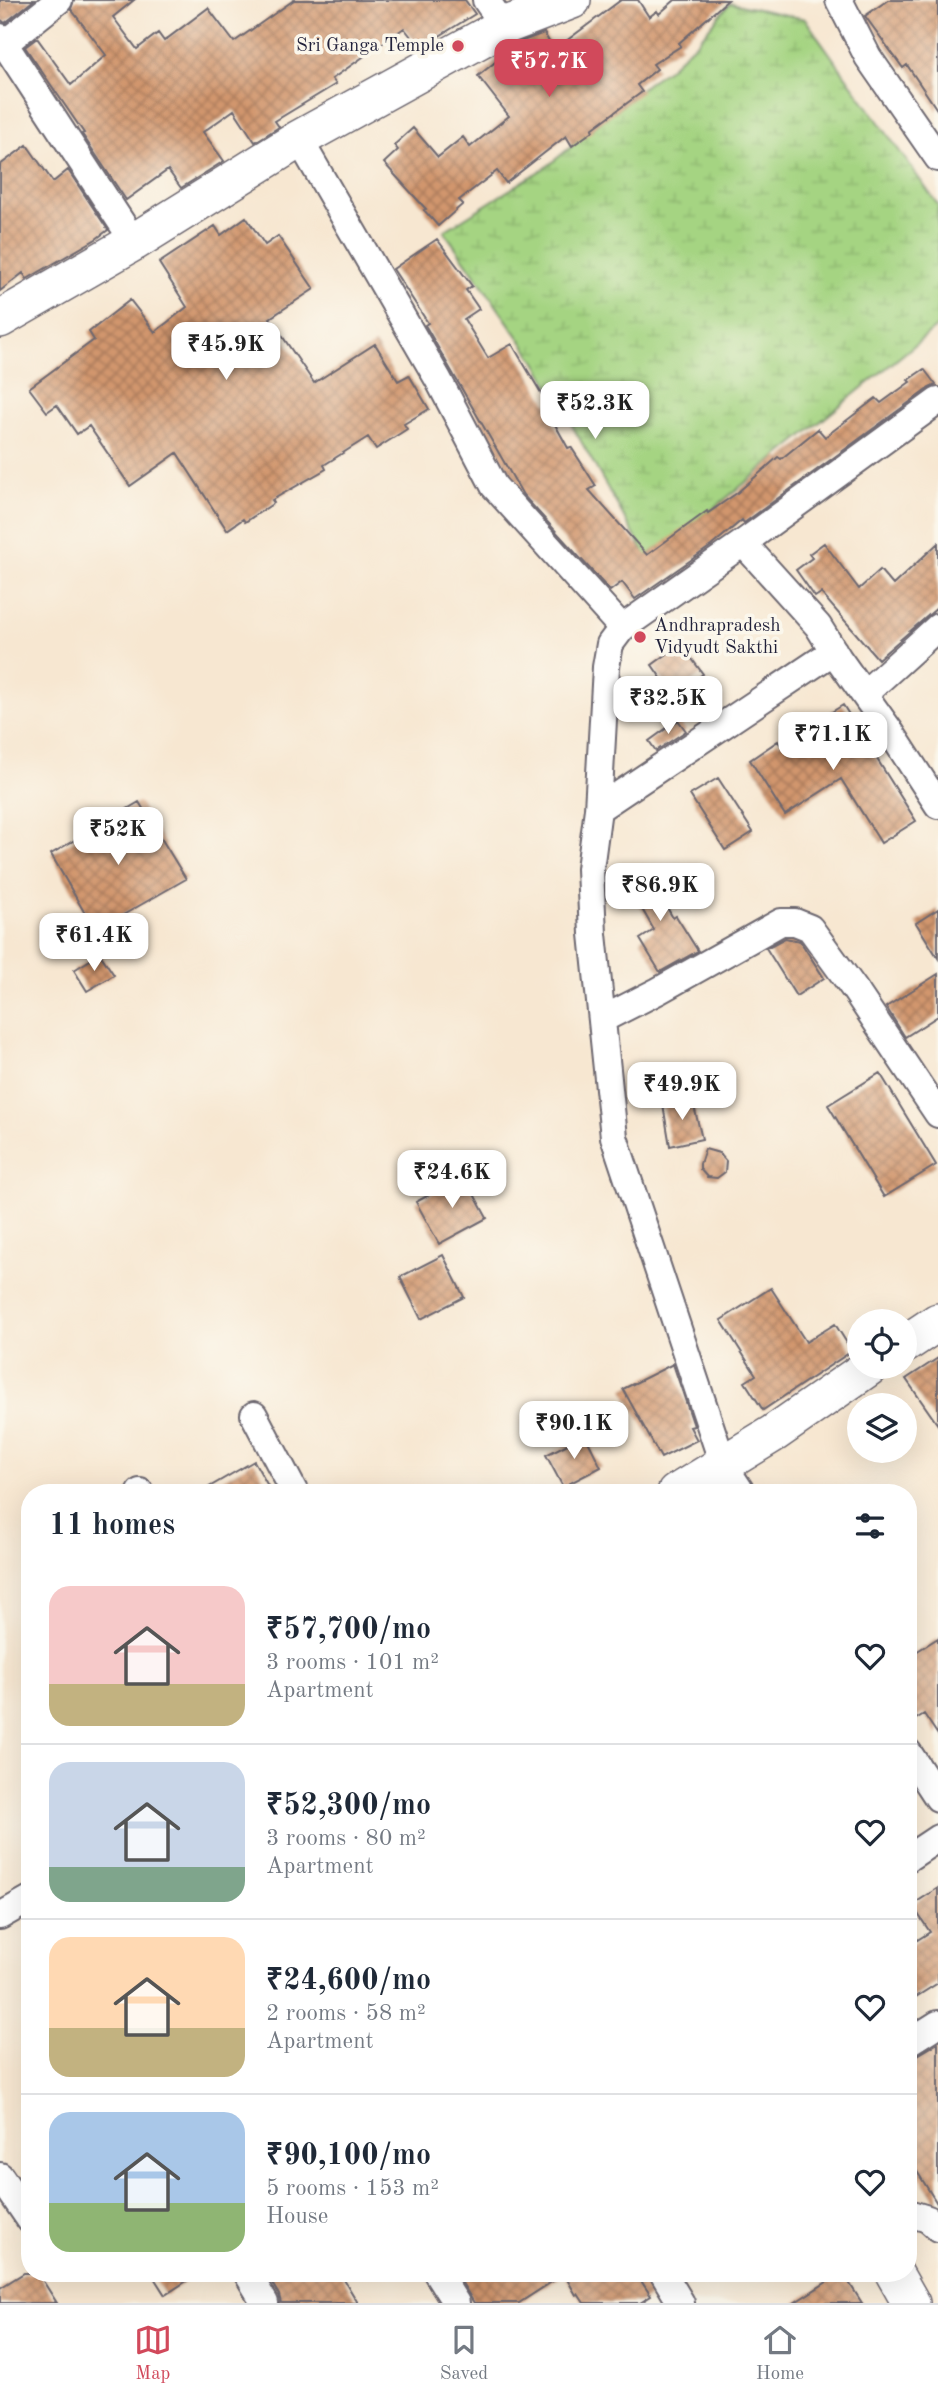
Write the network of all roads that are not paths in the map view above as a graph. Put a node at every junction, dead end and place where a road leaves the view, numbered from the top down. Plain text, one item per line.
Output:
1 (59, 0) edge
2 (572, 0) edge
3 (839, 0) edge
4 (495, 13) edge
5 (1, 42) edge
6 (299, 139) junction
7 (938, 158) edge
8 (134, 242) junction
9 (0, 319) edge
10 (938, 401) edge
11 (743, 543) junction
12 (938, 627) edge
13 (622, 628) junction
14 (834, 651) junction
15 (864, 694) junction
16 (938, 805) edge
17 (598, 809) junction
18 (603, 1019) junction
19 (938, 1114) edge
20 (938, 1322) edge
21 (917, 1336) edge
22 (852, 1379) edge
23 (254, 1415) dead end
24 (733, 1478) edge
25 (290, 1484) edge
26 (710, 1484) edge
27 (917, 1766) edge
28 (938, 1798) edge
29 (938, 1838) edge
30 (917, 1852) edge
31 (938, 2024) edge
32 (917, 2037) edge
33 (0, 2176) edge
34 (21, 2207) edge
35 (917, 2216) edge
36 (938, 2228) edge
37 (252, 2282) edge
38 (443, 2282) edge
39 (668, 2282) edge
40 (899, 2282) edge
41 (265, 2303) edge
42 (456, 2303) edge
43 (681, 2303) edge
44 (911, 2303) edge

1 - 5 street
2 - 4 street
3 - 7 street
4 - 6 street
5 - 8 street
6 - 8 street
6 - 13 street
8 - 9 street
10 - 11 street
11 - 13 street
11 - 14 street
12 - 15 street
13 - 17 street
14 - 15 street
14 - 17 street
15 - 16 street
17 - 18 street
18 - 19 street
18 - 24 street
20 - 21 street
22 - 24 street
23 - 25 street
24 - 26 street
27 - 28 street
29 - 30 street
31 - 32 street
33 - 34 street
35 - 36 street
37 - 41 street
38 - 42 street
39 - 43 street
40 - 44 street

